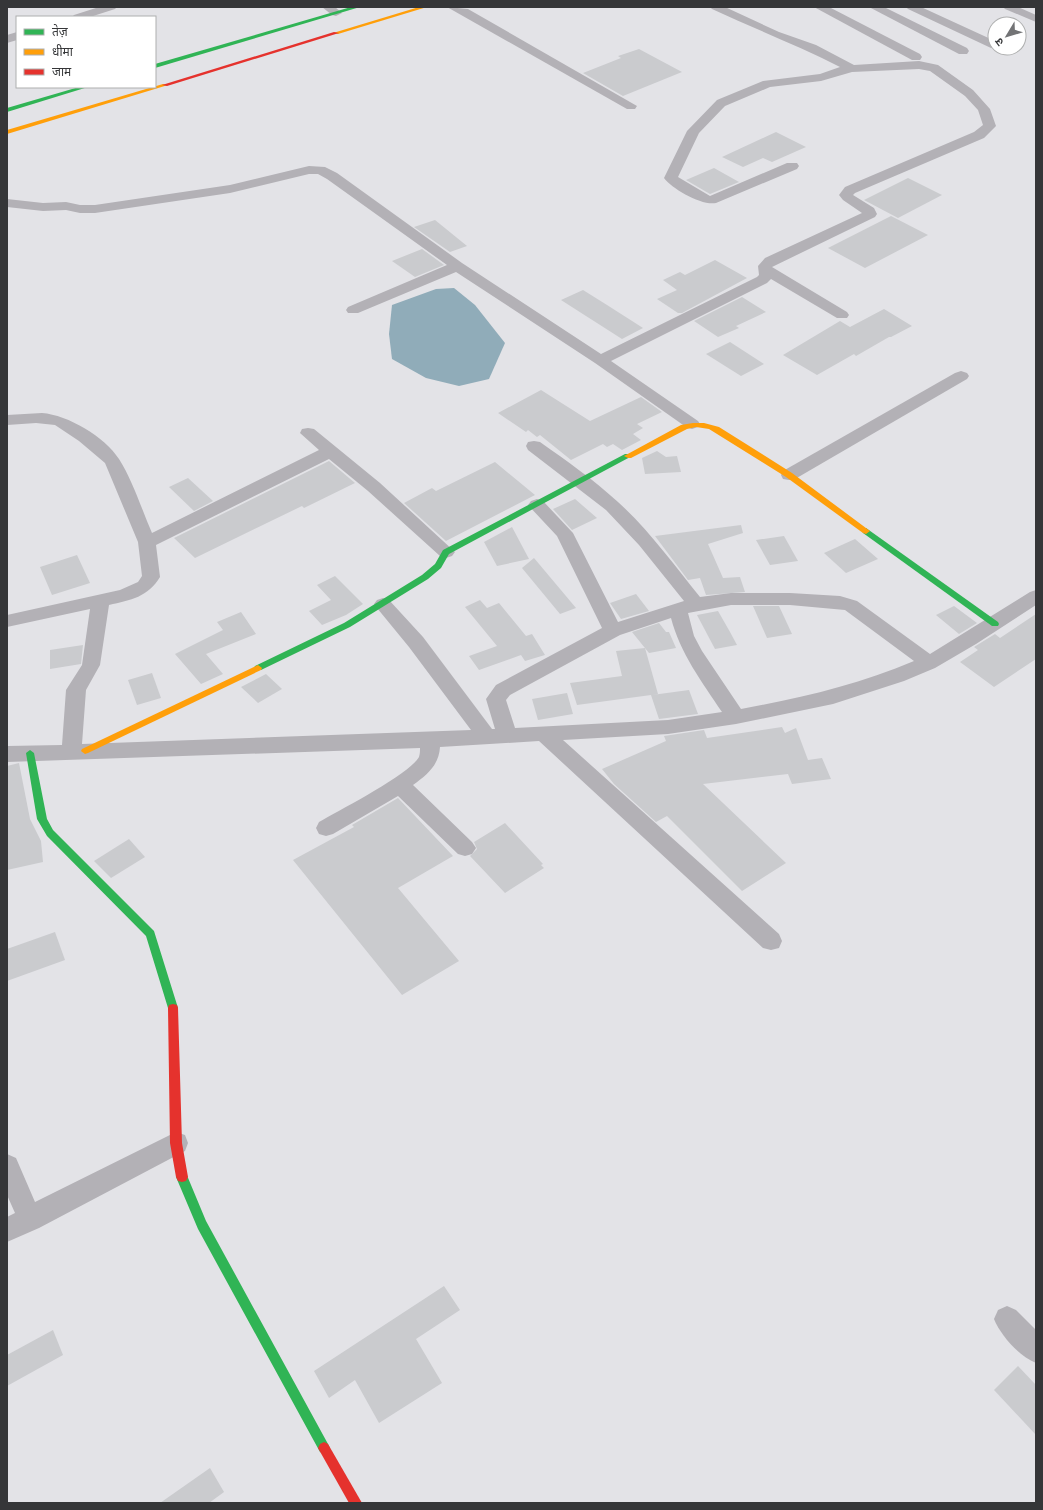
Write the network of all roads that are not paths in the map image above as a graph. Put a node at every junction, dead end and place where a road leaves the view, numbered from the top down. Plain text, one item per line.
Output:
1 (111, 7) edge
2 (357, 7) edge
3 (424, 7) edge
4 (453, 7) edge
5 (716, 7) edge
6 (820, 7) edge
7 (874, 7) edge
8 (912, 7) edge
9 (1009, 7) edge
10 (332, 10) edge
11 (81, 16) edge
12 (1036, 18) edge
13 (987, 41) edge
14 (962, 51) dead end
15 (916, 57) dead end
16 (156, 66) edge
17 (851, 68) junction
18 (156, 87) edge
19 (82, 88) edge
20 (154, 88) edge
21 (630, 106) dead end
22 (7, 110) edge
23 (7, 132) edge
24 (792, 166) dead end
25 (7, 203) edge
26 (457, 266) junction
27 (765, 269) junction
28 (353, 310) dead end
29 (842, 315) dead end
30 (600, 360) junction
31 (961, 376) dead end
32 (7, 420) edge
33 (692, 424) junction
34 (308, 433) dead end
35 (534, 446) dead end
36 (331, 452) junction
37 (789, 475) junction
38 (582, 481) junction
39 (537, 505) junction
40 (147, 542) junction
41 (446, 552) junction
42 (1036, 596) edge
43 (101, 600) junction
44 (383, 604) junction
45 (696, 604) junction
46 (678, 609) junction
47 (7, 621) edge
48 (995, 624) junction
49 (613, 630) junction
50 (928, 662) junction
51 (736, 717) junction
52 (544, 734) junction
53 (507, 735) junction
54 (486, 736) junction
55 (430, 740) junction
56 (78, 751) junction
57 (30, 753) junction
58 (7, 754) edge
59 (399, 784) junction
60 (326, 828) dead end
61 (465, 848) dead end
62 (771, 941) dead end
63 (176, 1144) junction
64 (7, 1166) edge
65 (30, 1219) junction
66 (7, 1230) edge
67 (1007, 1319) dead end
68 (1036, 1350) edge
69 (356, 1503) edge

1 - 11 street
2 - 10 street
3 - 18 street
4 - 21 street
5 - 17 street
6 - 15 street
7 - 14 street
8 - 13 street
9 - 12 street
10 - 16 street
17 - 24 street
17 - 27 street
19 - 22 street
20 - 23 street
25 - 26 street
26 - 28 street
26 - 30 street
27 - 29 street
27 - 30 street
30 - 33 street
31 - 37 street
32 - 40 street
33 - 37 street
33 - 38 street
34 - 36 street
35 - 38 street
36 - 40 street
36 - 41 street
37 - 48 street
38 - 39 street
38 - 45 street
39 - 41 street
39 - 49 street
40 - 43 street
41 - 44 street
42 - 48 street
43 - 47 street
43 - 56 street
44 - 54 street
44 - 56 street
45 - 46 street
45 - 50 street
46 - 49 street
46 - 51 street
48 - 50 street
49 - 53 street
50 - 51 street
51 - 52 street
52 - 53 street
52 - 62 street
53 - 54 street
54 - 55 street
55 - 56 street
55 - 59 street
56 - 57 street
57 - 58 street
57 - 63 street
59 - 60 street
59 - 61 street
63 - 65 street
63 - 69 street
64 - 65 street
65 - 66 street
67 - 68 street

